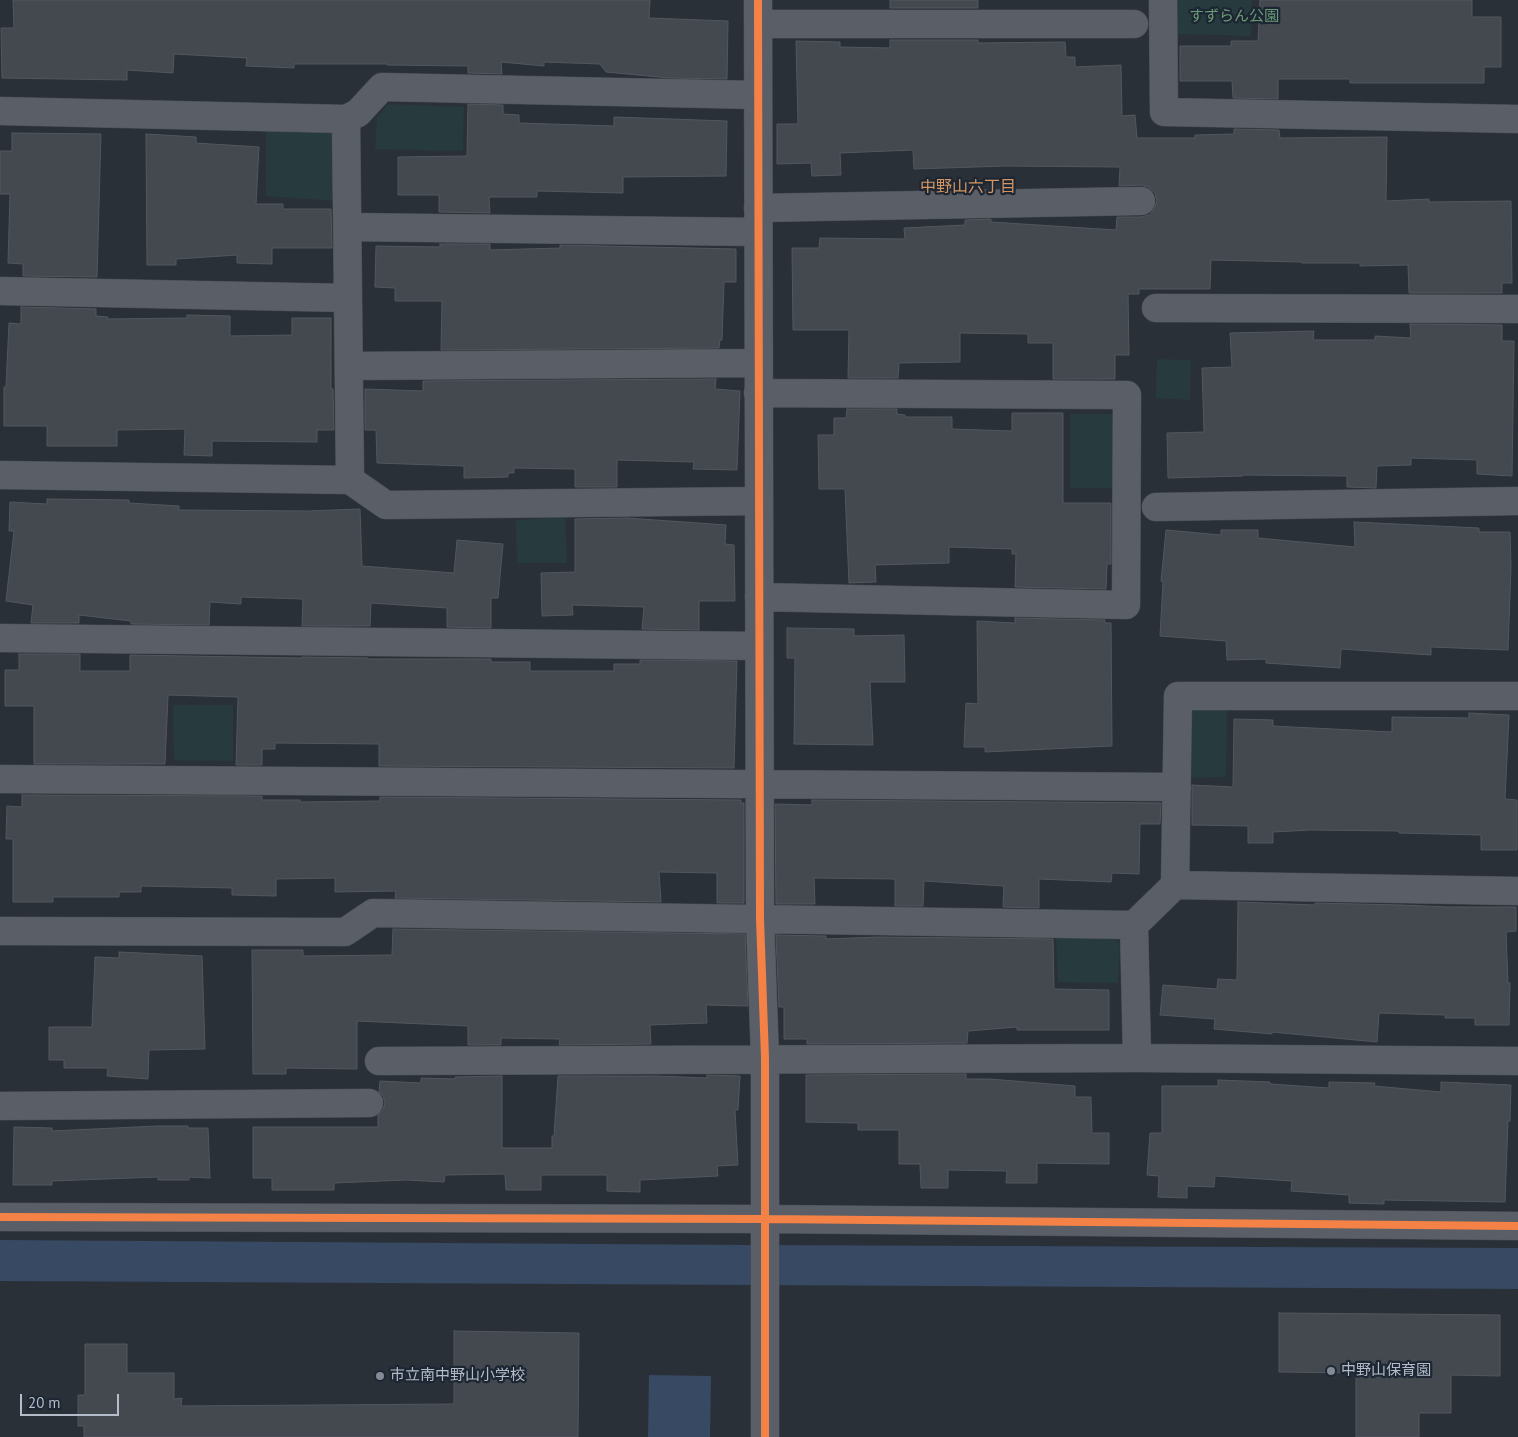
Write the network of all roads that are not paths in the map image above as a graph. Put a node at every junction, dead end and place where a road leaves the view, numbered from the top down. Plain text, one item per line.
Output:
1 (1163, 0) edge
2 (758, 12) edge
3 (1134, 24) dead end
4 (757, 95) junction
5 (0, 111) edge
6 (346, 119) junction
7 (1518, 119) edge
8 (1141, 201) dead end
9 (758, 220) junction
10 (347, 226) junction
11 (0, 291) edge
12 (348, 298) junction
13 (1156, 308) dead end
14 (1518, 309) edge
15 (758, 363) junction
16 (349, 366) junction
17 (758, 393) junction
18 (0, 475) edge
19 (350, 480) junction
20 (759, 501) junction
21 (1518, 501) edge
22 (1156, 507) dead end
23 (759, 597) junction
24 (0, 638) edge
25 (759, 646) junction
26 (1518, 696) edge
27 (0, 779) edge
28 (760, 783) junction
29 (1177, 787) junction
30 (1175, 885) junction
31 (1518, 891) edge
32 (760, 919) junction
33 (1134, 925) junction
34 (0, 931) edge
35 (765, 1058) junction
36 (1137, 1058) junction
37 (379, 1061) dead end
38 (1518, 1061) edge
39 (369, 1103) dead end
40 (0, 1106) edge
41 (0, 1217) edge
42 (1518, 1226) edge
43 (765, 1229) junction
44 (765, 1437) edge

1 - 7 street
2 - 3 street
2 - 4 street
4 - 6 street
4 - 9 street
5 - 6 street
6 - 10 street
8 - 9 street
9 - 10 street
9 - 15 street
10 - 12 street
11 - 12 street
12 - 16 street
13 - 14 street
15 - 16 street
15 - 17 street
16 - 19 street
17 - 20 street
17 - 23 street
18 - 19 street
19 - 20 street
20 - 23 street
21 - 22 street
23 - 25 street
24 - 25 street
25 - 28 street
26 - 29 street
27 - 28 street
28 - 29 street
28 - 32 street
29 - 30 street
30 - 31 street
30 - 33 street
32 - 33 street
32 - 34 street
32 - 35 street
33 - 36 street
35 - 36 street
35 - 37 street
35 - 43 street
36 - 38 street
39 - 40 street
41 - 43 street
42 - 43 street
43 - 44 street

